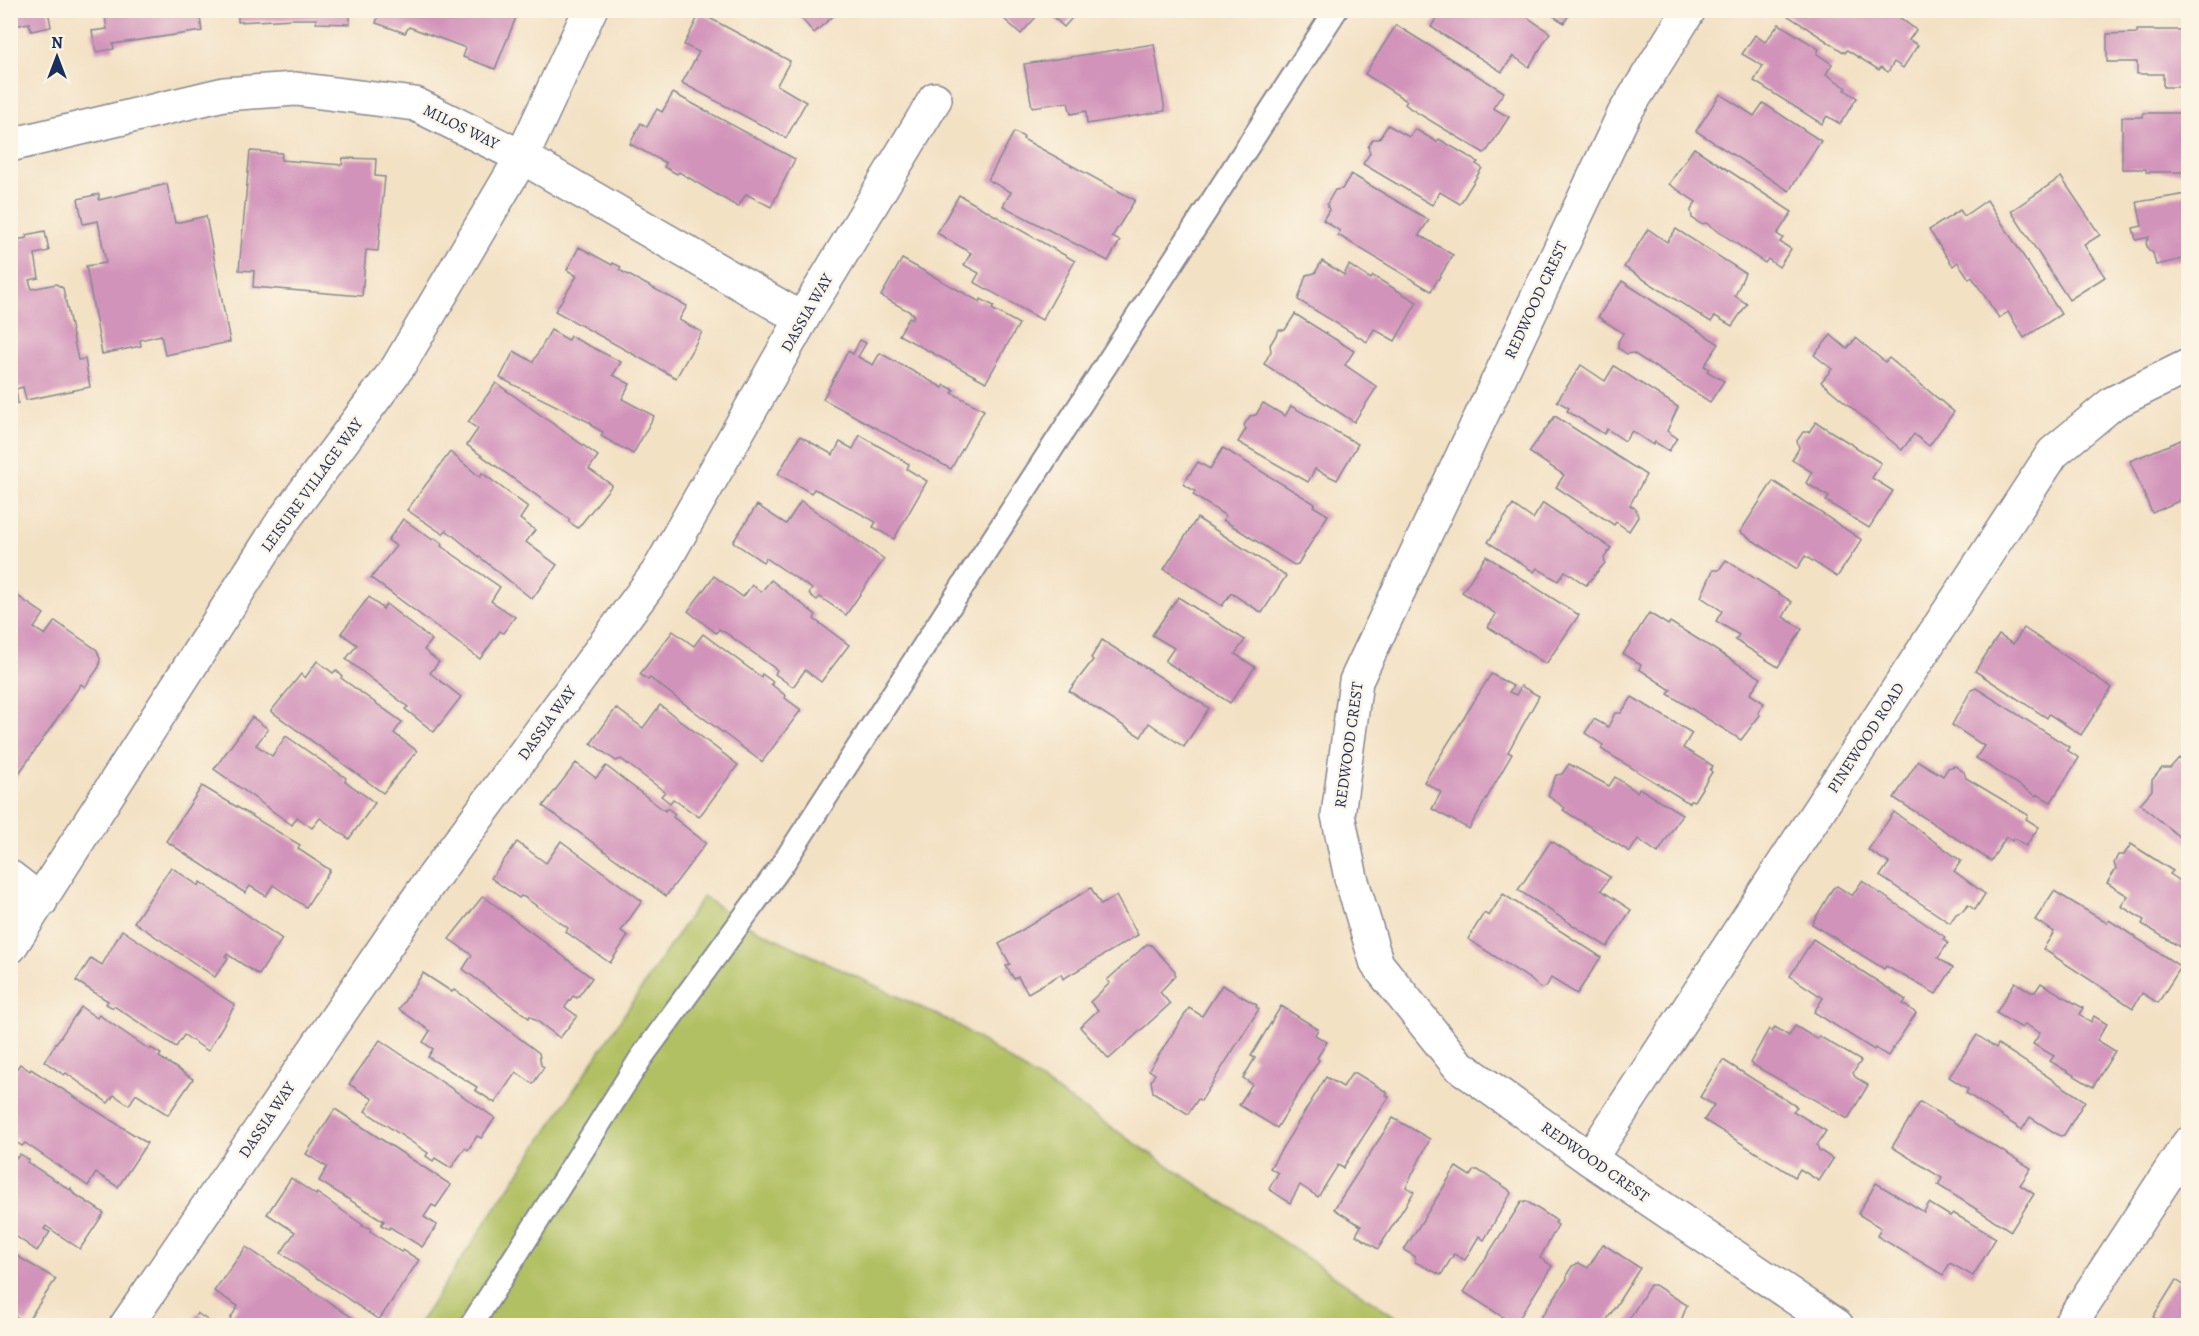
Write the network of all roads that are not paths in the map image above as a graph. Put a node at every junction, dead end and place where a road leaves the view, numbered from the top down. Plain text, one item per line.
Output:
1 (590, 10) edge
2 (1336, 10) edge
3 (1689, 10) edge
4 (934, 99) dead end
5 (10, 145) edge
6 (522, 157) junction
7 (802, 319) junction
8 (2188, 366) edge
9 (10, 877) edge
10 (41, 901) junction
11 (10, 947) edge
12 (2188, 1144) edge
13 (1590, 1159) junction
14 (126, 1326) edge
15 (471, 1326) edge
16 (1837, 1326) edge
17 (2069, 1326) edge

1 - 6 street, LEISURE VILLAGE WAY
2 - 15 lane
3 - 13 street, REDWOOD CREST
4 - 7 street, DASSIA WAY
5 - 6 street, MILOS WAY
6 - 7 street, MILOS WAY
6 - 10 street, LEISURE VILLAGE WAY
7 - 14 street, DASSIA WAY
8 - 13 street, PINEWOOD ROAD
9 - 10 street
10 - 11 street, LEISURE VILLAGE WAY
12 - 17 street
13 - 16 street, REDWOOD CREST

